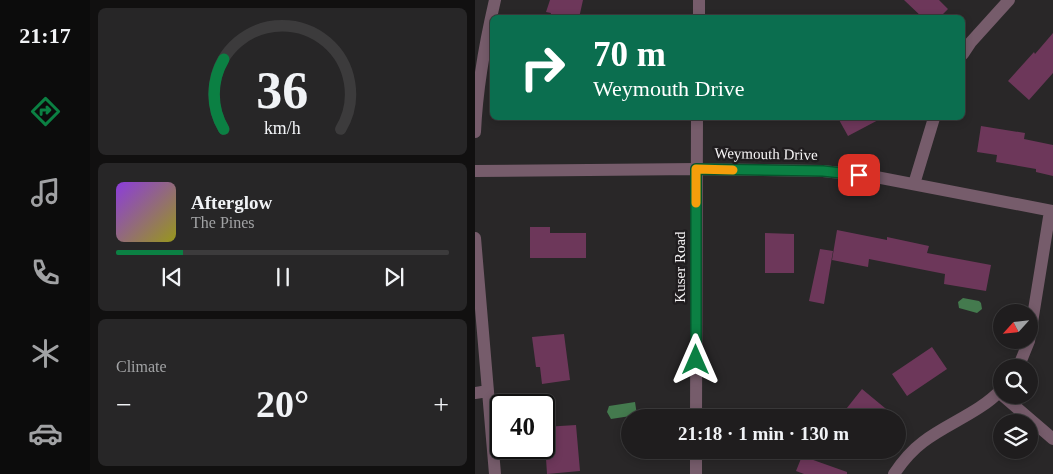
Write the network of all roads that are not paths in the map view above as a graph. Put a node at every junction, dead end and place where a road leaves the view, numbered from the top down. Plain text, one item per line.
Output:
1 (495, 0) edge
2 (699, 0) edge
3 (1009, 0) edge
4 (492, 15) edge
5 (699, 15) edge
6 (490, 21) edge
7 (965, 51) edge
8 (477, 81) edge
9 (697, 120) edge
10 (932, 120) edge
11 (475, 132) edge
12 (696, 169) junction
13 (475, 171) edge
14 (914, 184) junction
15 (1051, 211) edge
16 (475, 238) edge
17 (1022, 359) edge
18 (488, 391) junction
19 (475, 393) edge
20 (993, 399) edge
21 (1013, 404) edge
22 (696, 409) edge
23 (1053, 439) edge
24 (696, 459) edge
25 (495, 474) edge
26 (696, 474) edge
27 (894, 474) edge

1 - 4 street
2 - 5 street
3 - 7 street
6 - 8 street
8 - 11 street
9 - 12 street, Kuser Road
10 - 14 street
12 - 13 street, Weymouth Drive
12 - 14 street, Weymouth Drive
12 - 22 street, Kuser Road
14 - 15 street, Weymouth Drive
15 - 17 street
16 - 18 street
18 - 19 street
18 - 25 street
20 - 27 street
21 - 23 street
24 - 26 street

